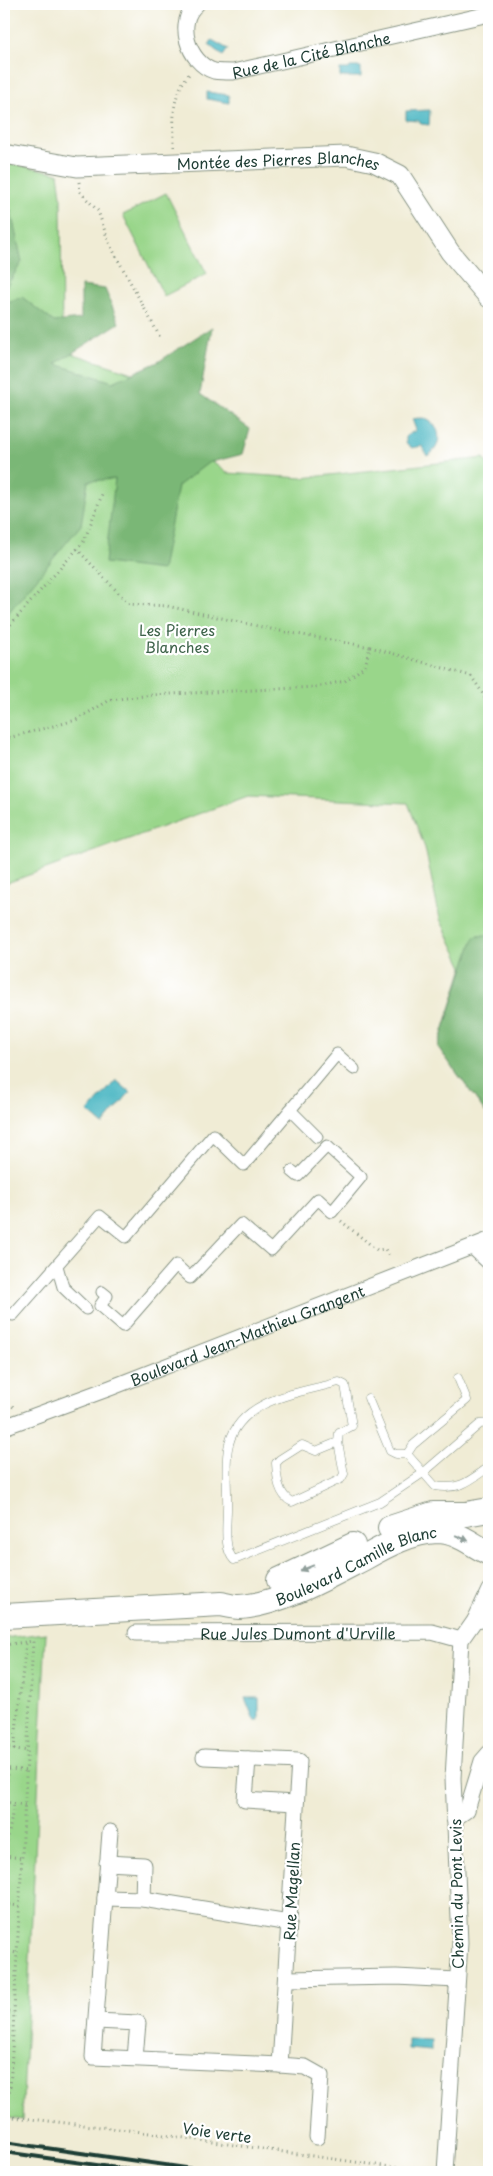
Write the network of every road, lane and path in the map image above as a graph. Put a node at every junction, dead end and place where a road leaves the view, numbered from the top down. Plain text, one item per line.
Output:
1 (197, 4) edge
2 (489, 14) edge
3 (199, 62) junction
4 (4, 154) edge
5 (174, 163) junction
6 (77, 166) junction
7 (489, 298) edge
8 (161, 339) dead end
9 (103, 492) dead end
10 (77, 549) junction
11 (4, 632) edge
12 (370, 647) junction
13 (489, 708) edge
14 (4, 739) edge
15 (354, 1069) dead end
16 (290, 1110) junction
17 (317, 1137) dead end
18 (292, 1170) dead end
19 (345, 1225) dead end
20 (489, 1240) edge
21 (472, 1247) junction
22 (390, 1258) dead end
23 (489, 1262) edge
24 (57, 1266) junction
25 (102, 1292) dead end
26 (86, 1309) dead end
27 (14, 1315) dead end
28 (458, 1378) dead end
29 (368, 1398) dead end
30 (489, 1423) edge
31 (4, 1427) edge
32 (338, 1442) junction
33 (407, 1454) junction
34 (489, 1467) edge
35 (422, 1473) junction
36 (489, 1510) edge
37 (489, 1552) edge
38 (489, 1590) edge
39 (221, 1604) junction
40 (4, 1616) edge
41 (482, 1619) edge
42 (136, 1633) dead end
43 (461, 1640) junction
44 (26, 1642) junction
45 (5, 1645) edge
46 (4, 1663) edge
47 (4, 1747) edge
48 (14, 1749) junction
49 (28, 1751) junction
50 (489, 1754) edge
51 (204, 1757) dead end
52 (248, 1759) junction
53 (4, 1768) edge
54 (9, 1768) junction
55 (27, 1771) junction
56 (4, 1790) edge
57 (4, 1801) edge
58 (14, 1803) junction
59 (295, 1803) junction
60 (25, 1805) junction
61 (454, 1819) junction
62 (110, 1832) dead end
63 (4, 1856) edge
64 (22, 1858) junction
65 (107, 1863) junction
66 (104, 1898) junction
67 (143, 1899) junction
68 (4, 1904) edge
69 (19, 1906) junction
70 (289, 1923) junction
71 (4, 1951) edge
72 (17, 1953) junction
73 (287, 1979) junction
74 (457, 1980) junction
75 (4, 2011) edge
76 (14, 2013) junction
77 (96, 2021) junction
78 (135, 2058) junction
79 (280, 2065) junction
80 (4, 2098) edge
81 (4, 2116) edge
82 (318, 2137) dead end
83 (426, 2172) edge
84 (445, 2172) edge

1 - 3 street
2 - 3 street, Rue de la Cité Blanche
3 - 5 path
4 - 6 street, Montée des Pierres Blanches
5 - 6 street, Montée des Pierres Blanches
5 - 7 street, Montée des Pierres Blanches
6 - 8 path
9 - 10 path
10 - 11 path
10 - 12 path
12 - 13 path
12 - 14 path
15 - 16 street
16 - 17 street
16 - 24 street
18 - 25 street
19 - 22 path
20 - 21 street, Boulevard Jean-Mathieu Grangent
21 - 23 street
21 - 31 street, Boulevard Jean-Mathieu Grangent
24 - 26 street
24 - 27 street
28 - 33 lane
29 - 33 lane
30 - 35 lane
32 - 32 lane
32 - 35 lane
33 - 35 lane
34 - 35 lane
36 -> 39 main road, Boulevard Camille Blanc
39 -> 37 main road, Boulevard Camille Blanc
38 - 41 street
39 - 40 main road, Boulevard Camille Blanc
41 - 43 street
42 - 43 street, Rue Jules Dumont d'Urville
43 - 61 street, Chemin du Pont Levis
44 - 45 path
44 - 48 path
44 - 49 path
45 - 46 path
47 - 48 path
48 - 49 path
49 - 55 path
50 - 61 street
51 - 52 street, Rue Magellan
52 - 59 street
52 - 59 street, Rue Magellan
53 - 54 path
54 - 55 path
54 - 56 path
55 - 60 path
56 - 57 path
57 - 58 path
58 - 60 path
58 - 63 path
59 - 70 street, Rue Magellan
60 - 64 path
61 - 74 street, Chemin du Pont Levis
62 - 65 street
63 - 64 path
64 - 69 path
65 - 66 street
65 - 67 street
66 - 67 street
66 - 77 street
67 - 70 street
68 - 69 path
69 - 72 path
70 - 73 street, Rue Magellan
71 - 72 path
72 - 76 path
73 - 74 street
73 - 79 street, Rue Magellan
74 - 84 street, Chemin du Pont Levis
75 - 76 path
76 - 80 path
77 - 78 street
77 - 78 street
78 - 79 street
79 - 82 street
81 - 83 path, Voie verte

